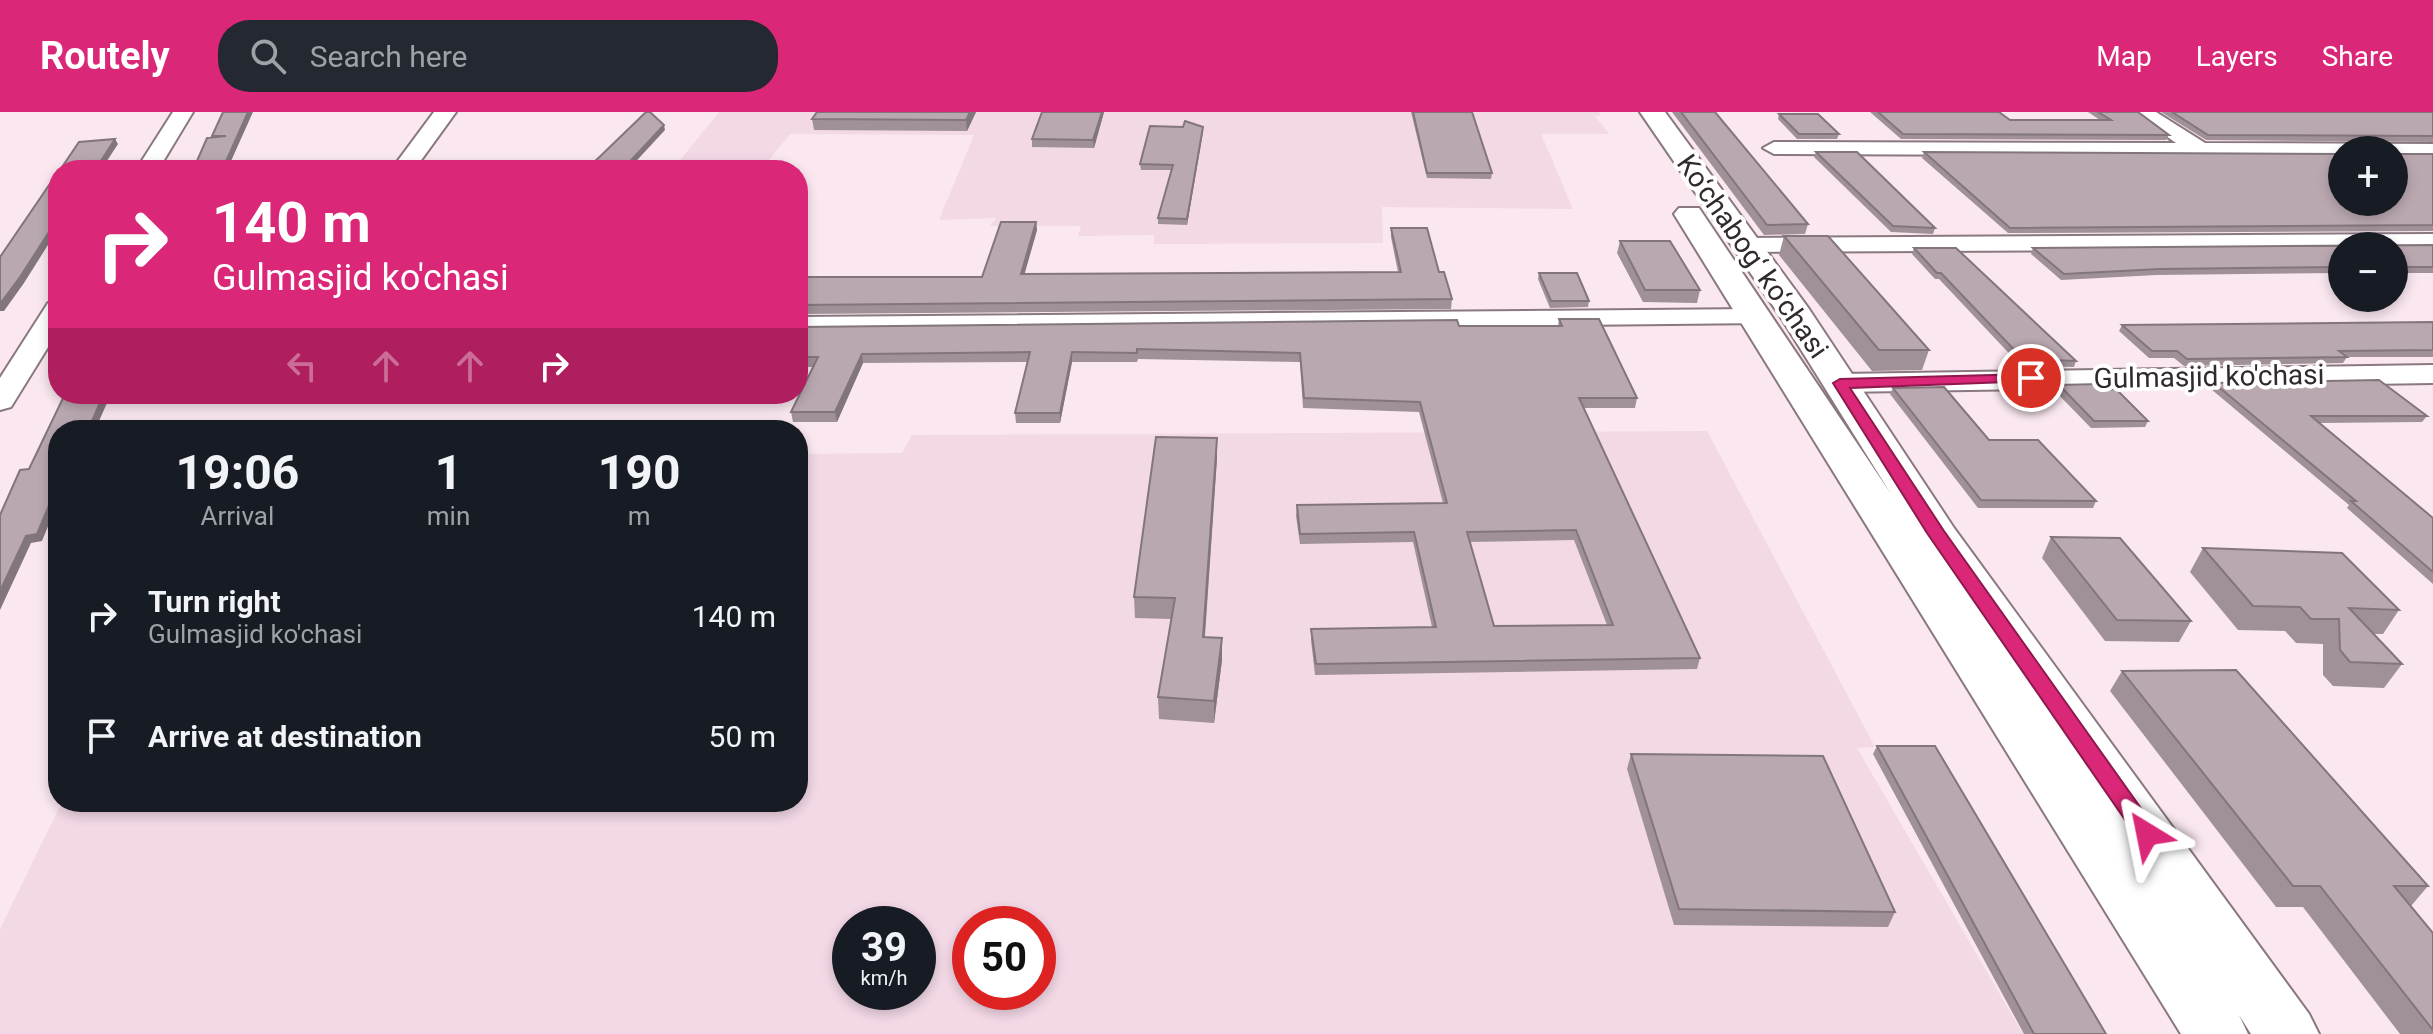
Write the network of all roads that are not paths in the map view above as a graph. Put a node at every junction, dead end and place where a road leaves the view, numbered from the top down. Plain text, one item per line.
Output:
1 (183, 112) edge
2 (446, 112) edge
3 (2142, 112) edge
4 (1643, 122) edge
5 (1774, 148) dead end
6 (2200, 149) junction
7 (2433, 150) edge
8 (153, 160) edge
9 (411, 160) edge
10 (2433, 241) edge
11 (1746, 245) junction
12 (1774, 322) junction
13 (48, 325) edge
14 (808, 325) edge
15 (2433, 374) edge
16 (1840, 383) junction
17 (0, 401) edge
18 (2216, 1034) edge
19 (2287, 1034) edge

1 - 8 street
2 - 9 street
3 - 6 street
4 - 11 main road, Ko‘chabog‘ ko‘chasi
4 - 12 main road, Ko‘chabog‘ ko‘chasi
5 - 6 street
6 - 7 street
10 - 11 street
11 - 12 main road, Ko‘chabog‘ ko‘chasi
12 - 14 street
12 - 16 main road, Ko‘chabog‘ ko‘chasi
12 - 18 main road, Ko‘chabog‘ ko‘chasi
13 - 17 street
15 - 16 street, Gulmasjid ko'chasi
16 - 19 main road, Ko‘chabog‘ ko‘chasi

